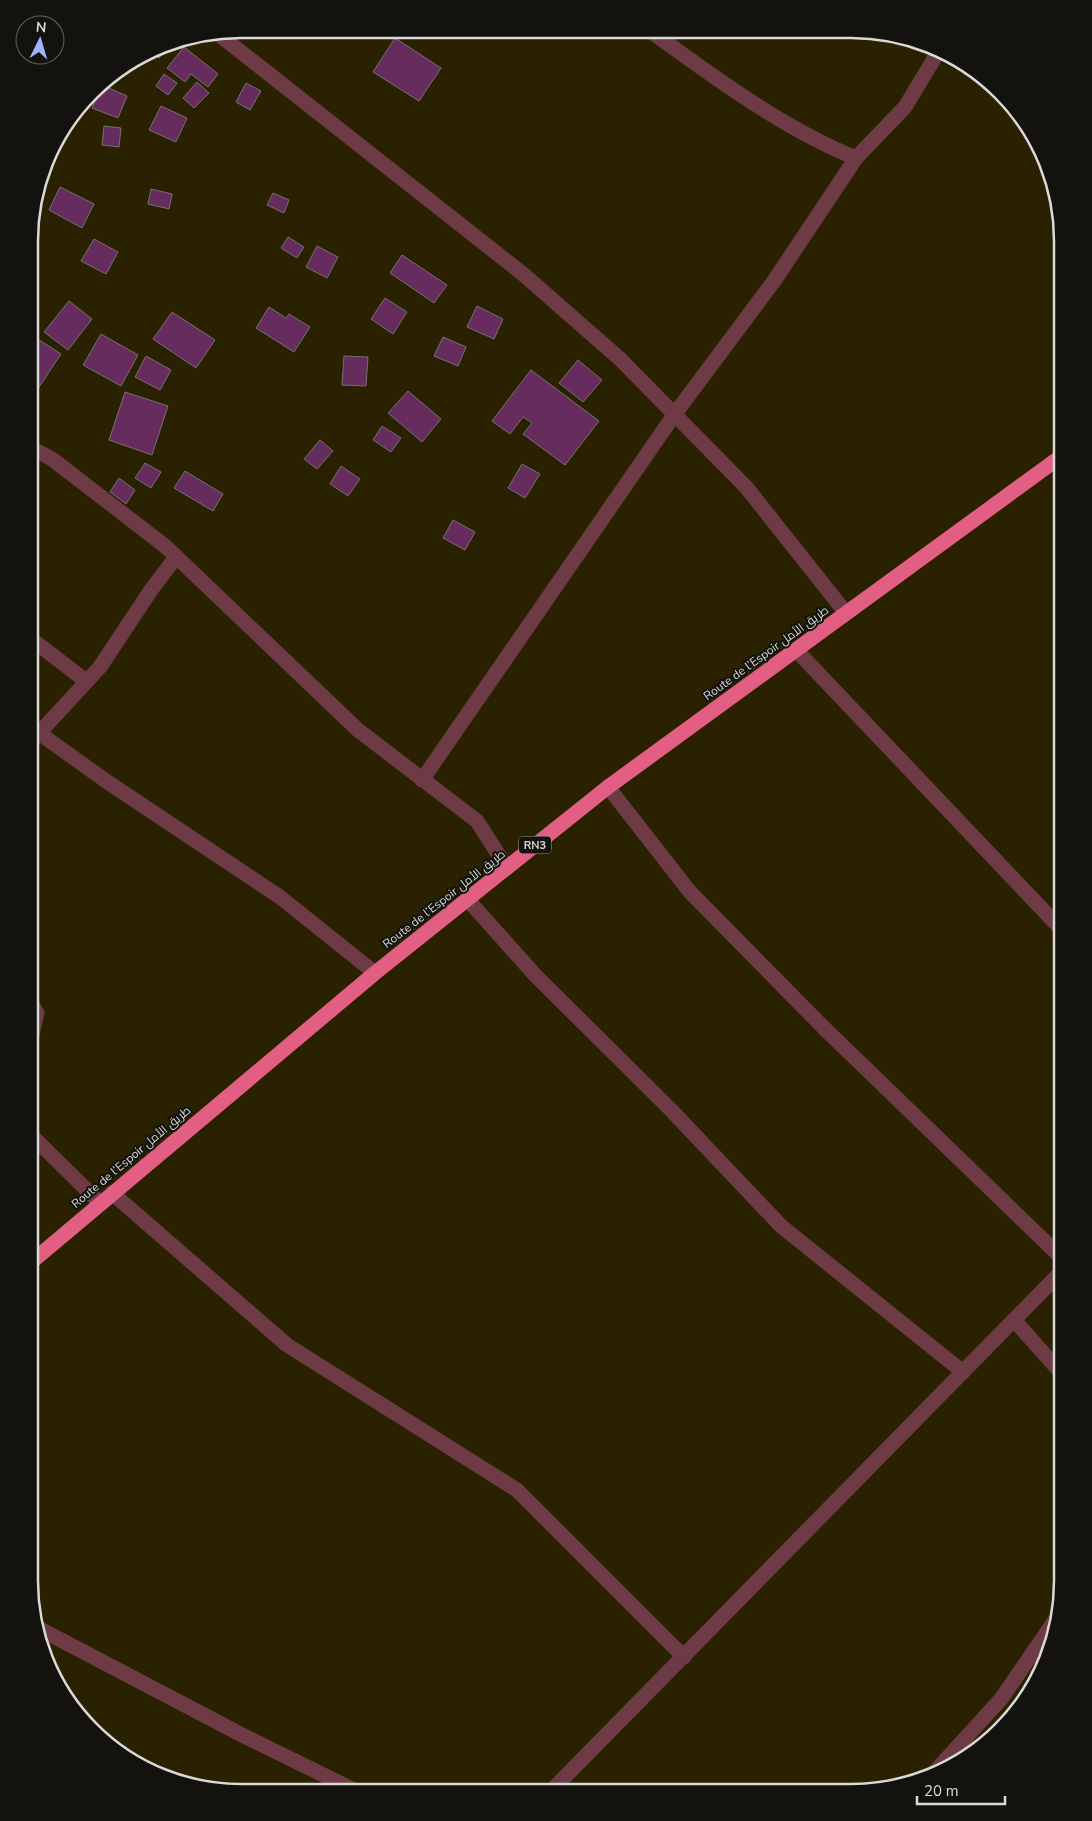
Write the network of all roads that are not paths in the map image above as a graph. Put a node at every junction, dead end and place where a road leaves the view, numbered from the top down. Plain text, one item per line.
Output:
1 (223, 38) edge
2 (660, 38) edge
3 (936, 56) edge
4 (856, 158) junction
5 (674, 415) junction
6 (38, 451) edge
7 (1054, 461) edge
8 (176, 557) junction
9 (846, 613) junction
10 (38, 644) edge
11 (797, 651) junction
12 (86, 681) junction
13 (38, 734) edge
14 (38, 740) edge
15 (422, 780) junction
16 (608, 787) junction
17 (507, 868) junction
18 (468, 900) junction
19 (1054, 922) edge
20 (375, 973) junction
21 (38, 1141) edge
22 (106, 1198) junction
23 (1054, 1250) edge
24 (38, 1256) edge
25 (1054, 1279) edge
26 (1014, 1320) junction
27 (1054, 1366) edge
28 (963, 1372) junction
29 (1049, 1629) edge
30 (44, 1631) edge
31 (684, 1657) junction
32 (945, 1761) edge
33 (342, 1784) edge
34 (558, 1784) edge

1 - 5 street
2 - 4 street
3 - 4 street
4 - 5 street
5 - 9 street
5 - 15 street
6 - 8 street
7 - 9 highway, Route de l’Espoir طريق الأمل / RN3
8 - 12 street
8 - 15 street
9 - 11 highway, Route de l’Espoir طريق الأمل / RN3
10 - 12 street
11 - 16 highway, Route de l’Espoir طريق الأمل / RN3
11 - 19 street
12 - 13 street
14 - 20 street
15 - 17 street
16 - 17 highway, Route de l’Espoir طريق الأمل / RN3
16 - 23 street
17 - 18 highway, Route de l’Espoir طريق الأمل / RN3
18 - 20 highway, Route de l’Espoir طريق الأمل / RN3
18 - 28 street
20 - 22 highway, Route de l’Espoir طريق الأمل / RN3
21 - 22 street
22 - 24 highway, Route de l’Espoir طريق الأمل / RN3
22 - 31 street
25 - 26 street
26 - 27 street
26 - 28 street
28 - 31 street
29 - 32 street
30 - 33 street
31 - 34 street

